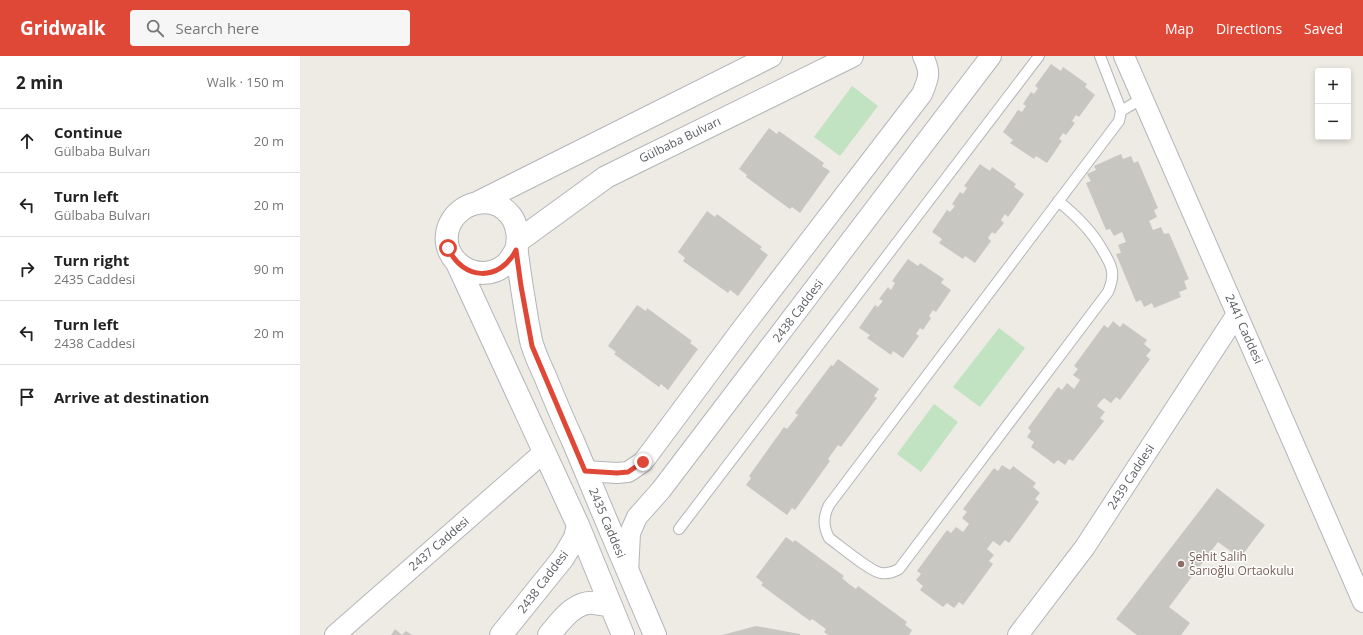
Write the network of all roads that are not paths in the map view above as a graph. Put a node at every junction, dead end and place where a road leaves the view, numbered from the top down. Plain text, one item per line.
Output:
1 (771, 56) edge
2 (852, 56) edge
3 (923, 56) edge
4 (991, 56) edge
5 (1039, 56) edge
6 (1100, 56) edge
7 (1124, 56) edge
8 (1143, 98) junction
9 (1121, 111) junction
10 (1058, 201) junction
11 (479, 202) junction
12 (517, 245) junction
13 (457, 263) junction
14 (1237, 314) junction
15 (544, 452) junction
16 (585, 471) junction
17 (578, 525) junction
18 (679, 529) dead end
19 (628, 573) junction
20 (1363, 602) edge
21 (611, 606) junction
22 (335, 635) edge
23 (501, 635) edge
24 (549, 635) edge
25 (623, 635) edge
26 (655, 635) edge
27 (1018, 635) edge

1 - 11 street
2 - 12 street, Gülbaba Bulvarı
3 - 16 street
4 - 19 street, 2438 Caddesi
5 - 18 lane
6 - 9 lane
7 - 8 street, 2441 Caddesi
8 - 9 lane
8 - 14 street, 2441 Caddesi
9 - 10 lane
10 - 10 lane
11 - 12 street
11 - 13 street
12 - 13 street, Gülbaba Bulvarı
12 - 16 street, 2435 Caddesi
13 - 15 street
14 - 20 street, 2441 Caddesi
14 - 27 street, 2439 Caddesi
15 - 17 street
15 - 22 street, 2437 Caddesi
16 - 19 street, 2435 Caddesi
17 - 21 street
17 - 23 street, 2438 Caddesi
19 - 26 street, 2435 Caddesi
21 - 24 street
21 - 25 street

